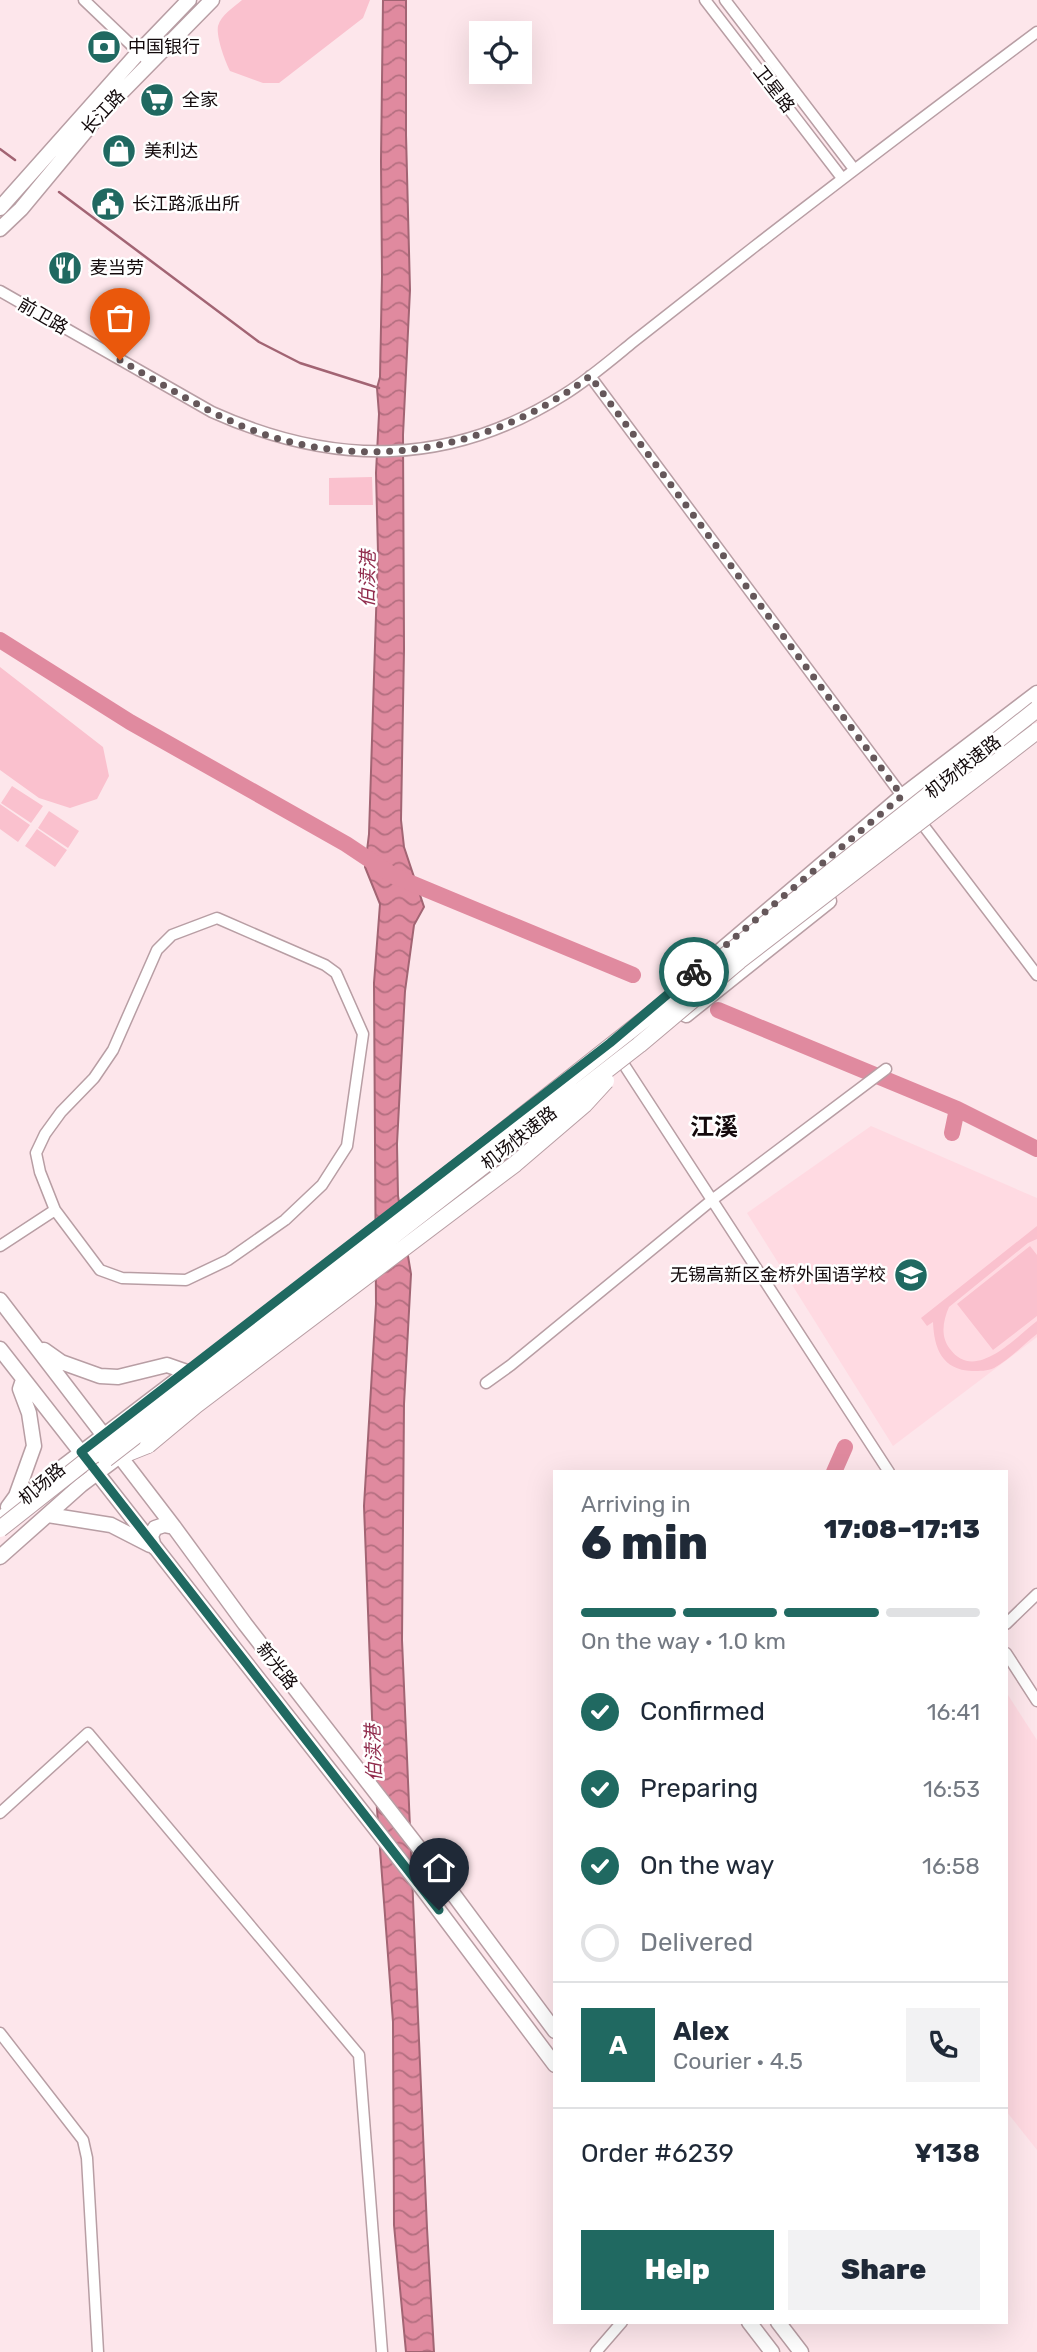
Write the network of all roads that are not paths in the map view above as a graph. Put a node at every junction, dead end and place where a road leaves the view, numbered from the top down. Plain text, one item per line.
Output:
1 (84, 0) edge
2 (189, 0) edge
3 (212, 0) edge
4 (705, 0) edge
5 (725, 0) edge
6 (1037, 32) edge
7 (139, 52) junction
8 (150, 63) junction
9 (854, 169) junction
10 (842, 178) junction
11 (0, 208) edge
12 (0, 229) edge
13 (0, 291) edge
14 (590, 376) junction
15 (1037, 693) edge
16 (1037, 709) edge
17 (1037, 731) edge
18 (1037, 738) edge
19 (902, 796) junction
20 (924, 825) junction
21 (1037, 975) edge
22 (610, 1043) junction
23 (639, 1045) junction
24 (624, 1065) junction
25 (886, 1069) dead end
26 (712, 1200) junction
27 (55, 1210) junction
28 (0, 1246) edge
29 (0, 1300) edge
30 (35, 1345) junction
31 (0, 1349) edge
32 (187, 1372) junction
33 (23, 1380) junction
34 (486, 1383) dead end
35 (103, 1436) junction
36 (81, 1452) junction
37 (118, 1457) junction
38 (888, 1470) edge
39 (97, 1473) junction
40 (48, 1515) junction
41 (0, 1519) edge
42 (174, 1527) junction
43 (0, 1529) edge
44 (0, 1542) edge
45 (154, 1547) junction
46 (0, 1557) edge
47 (1037, 1594) edge
48 (1008, 1621) edge
49 (1008, 1656) edge
50 (1037, 1701) edge
51 (0, 1813) edge
52 (553, 2028) edge
53 (0, 2033) edge
54 (553, 2062) edge
55 (620, 2324) edge
56 (751, 2324) edge
57 (780, 2324) edge
58 (98, 2352) edge
59 (382, 2352) edge
60 (596, 2352) edge
61 (772, 2352) edge
62 (801, 2352) edge

1 - 7 street
2 - 7 main road, 长江路
3 - 8 main road, 长江路
4 - 10 street, 卫星路
5 - 9 street, 卫星路
6 - 9 street, 前卫路
7 - 8 street
7 - 11 main road, 长江路
8 - 12 main road, 长江路
9 - 10 street, 前卫路
10 - 14 street, 前卫路
13 - 14 street, 前卫路
14 - 19 street
15 - 19 main road, 机场路
16 - 43 highway, 机场快速路, bridge
17 - 23 highway, 机场快速路, bridge
18 - 20 main road, 机场路
19 - 20 street
19 - 22 main road, 机场路
20 - 21 street
20 - 24 main road, 机场路
22 - 24 street
22 - 32 main road, 机场路, bridge
23 - 37 highway, bridge
23 - 44 highway, 机场快速路, bridge
24 - 26 street
24 - 37 main road, 机场路
25 - 26 street
26 - 34 street
26 - 38 street
27 - 27 street
27 - 28 street
29 - 30 main road, 新光路
30 - 32 main road
30 - 35 main road, 新光路
31 - 33 main road, 新光路
32 - 35 main road, 机场路
33 - 36 main road, 新光路
33 - 41 main road
35 - 36 main road, 机场路
35 - 37 main road, 新光路
36 - 39 main road, 新光路
36 - 41 main road, 机场路
37 - 39 main road, 机场路
37 - 42 main road, 新光路
39 - 40 main road, 机场路
39 - 45 main road, 新光路
40 - 45 main road
40 - 46 main road, 机场路
42 - 45 main road
42 - 52 main road, 新光路
45 - 54 main road, 新光路
47 - 48 street
49 - 50 street
51 - 59 street
53 - 58 street
55 - 60 street
56 - 61 main road
57 - 62 main road

